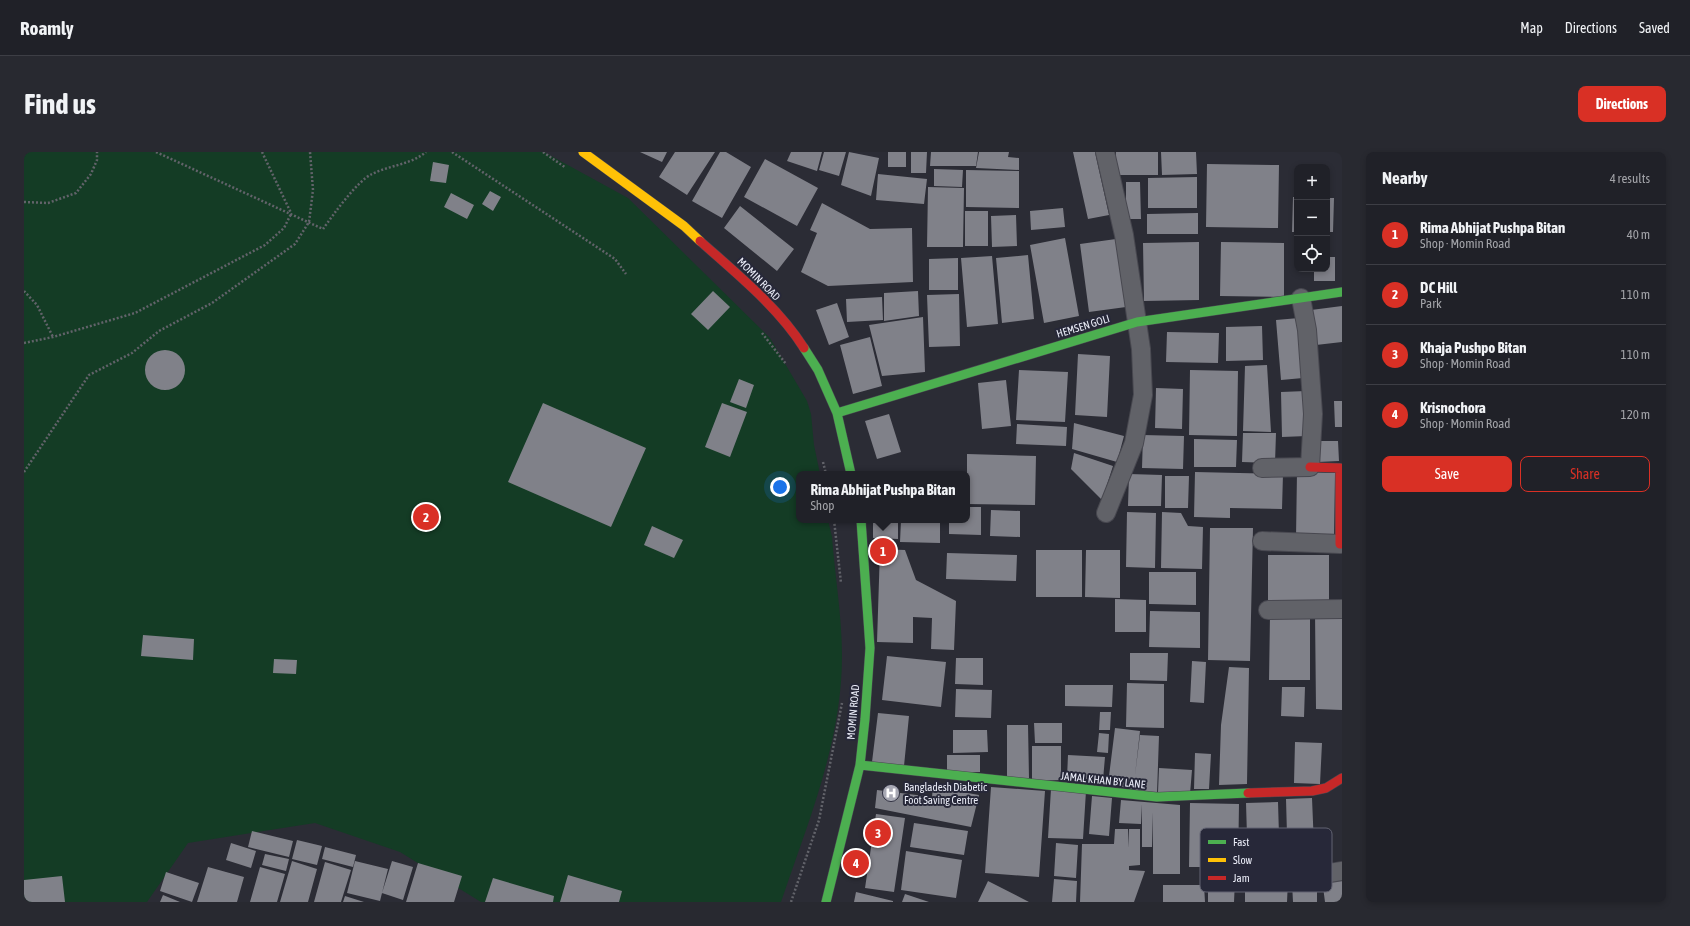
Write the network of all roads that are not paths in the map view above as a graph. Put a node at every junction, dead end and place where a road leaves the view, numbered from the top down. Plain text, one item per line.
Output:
1 (583, 152) edge
2 (1105, 152) edge
3 (1342, 292) edge
4 (1301, 298) junction
5 (1137, 322) junction
6 (837, 413) junction
7 (1310, 467) junction
8 (1262, 468) dead end
9 (850, 471) edge
10 (1106, 512) dead end
11 (861, 523) edge
12 (1262, 541) dead end
13 (1341, 544) edge
14 (1342, 609) edge
15 (1268, 610) dead end
16 (860, 765) junction
17 (1342, 778) edge
18 (1342, 871) edge
19 (1332, 873) edge
20 (826, 902) edge

1 - 6 street, MOMIN ROAD
2 - 5 street
3 - 4 street, HEMSEN GOLI
4 - 5 street, HEMSEN GOLI
4 - 7 street
5 - 6 street, HEMSEN GOLI
5 - 10 street
6 - 9 street, MOMIN ROAD
7 - 8 street
7 - 13 street
11 - 16 street, MOMIN ROAD
12 - 13 street
14 - 15 street
16 - 17 street, JAMAL KHAN BY LANE
16 - 20 street, MOMIN ROAD
18 - 19 street

